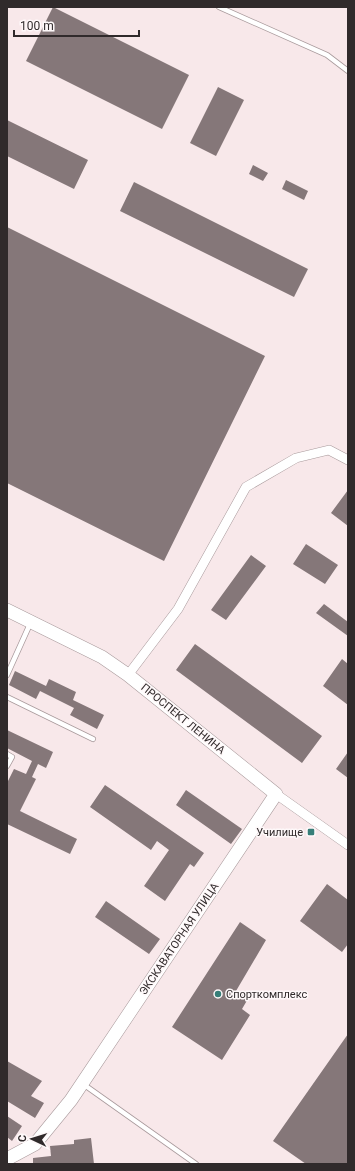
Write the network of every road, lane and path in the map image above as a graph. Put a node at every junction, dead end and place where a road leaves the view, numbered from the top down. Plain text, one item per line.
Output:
1 (219, 7) edge
2 (348, 71) edge
3 (348, 460) edge
4 (7, 610) edge
5 (31, 622) junction
6 (7, 674) edge
7 (128, 675) junction
8 (7, 697) edge
9 (93, 739) dead end
10 (7, 754) edge
11 (7, 766) edge
12 (276, 794) junction
13 (348, 845) edge
14 (82, 1083) junction
15 (7, 1159) edge
16 (196, 1164) edge

1 - 2 lane
3 - 7 street
4 - 5 street, ПРОСПЕКТ ЛЕНИНА
5 - 6 lane
5 - 7 street, ПРОСПЕКТ ЛЕНИНА
7 - 12 street, ПРОСПЕКТ ЛЕНИНА
8 - 9 lane
10 - 11 lane
12 - 13 street, ПРОСПЕКТ ЛЕНИНА
12 - 14 street, ЭКСКАВАТОРНАЯ УЛИЦА
14 - 15 street, ЭКСКАВАТОРНАЯ УЛИЦА
14 - 16 lane

